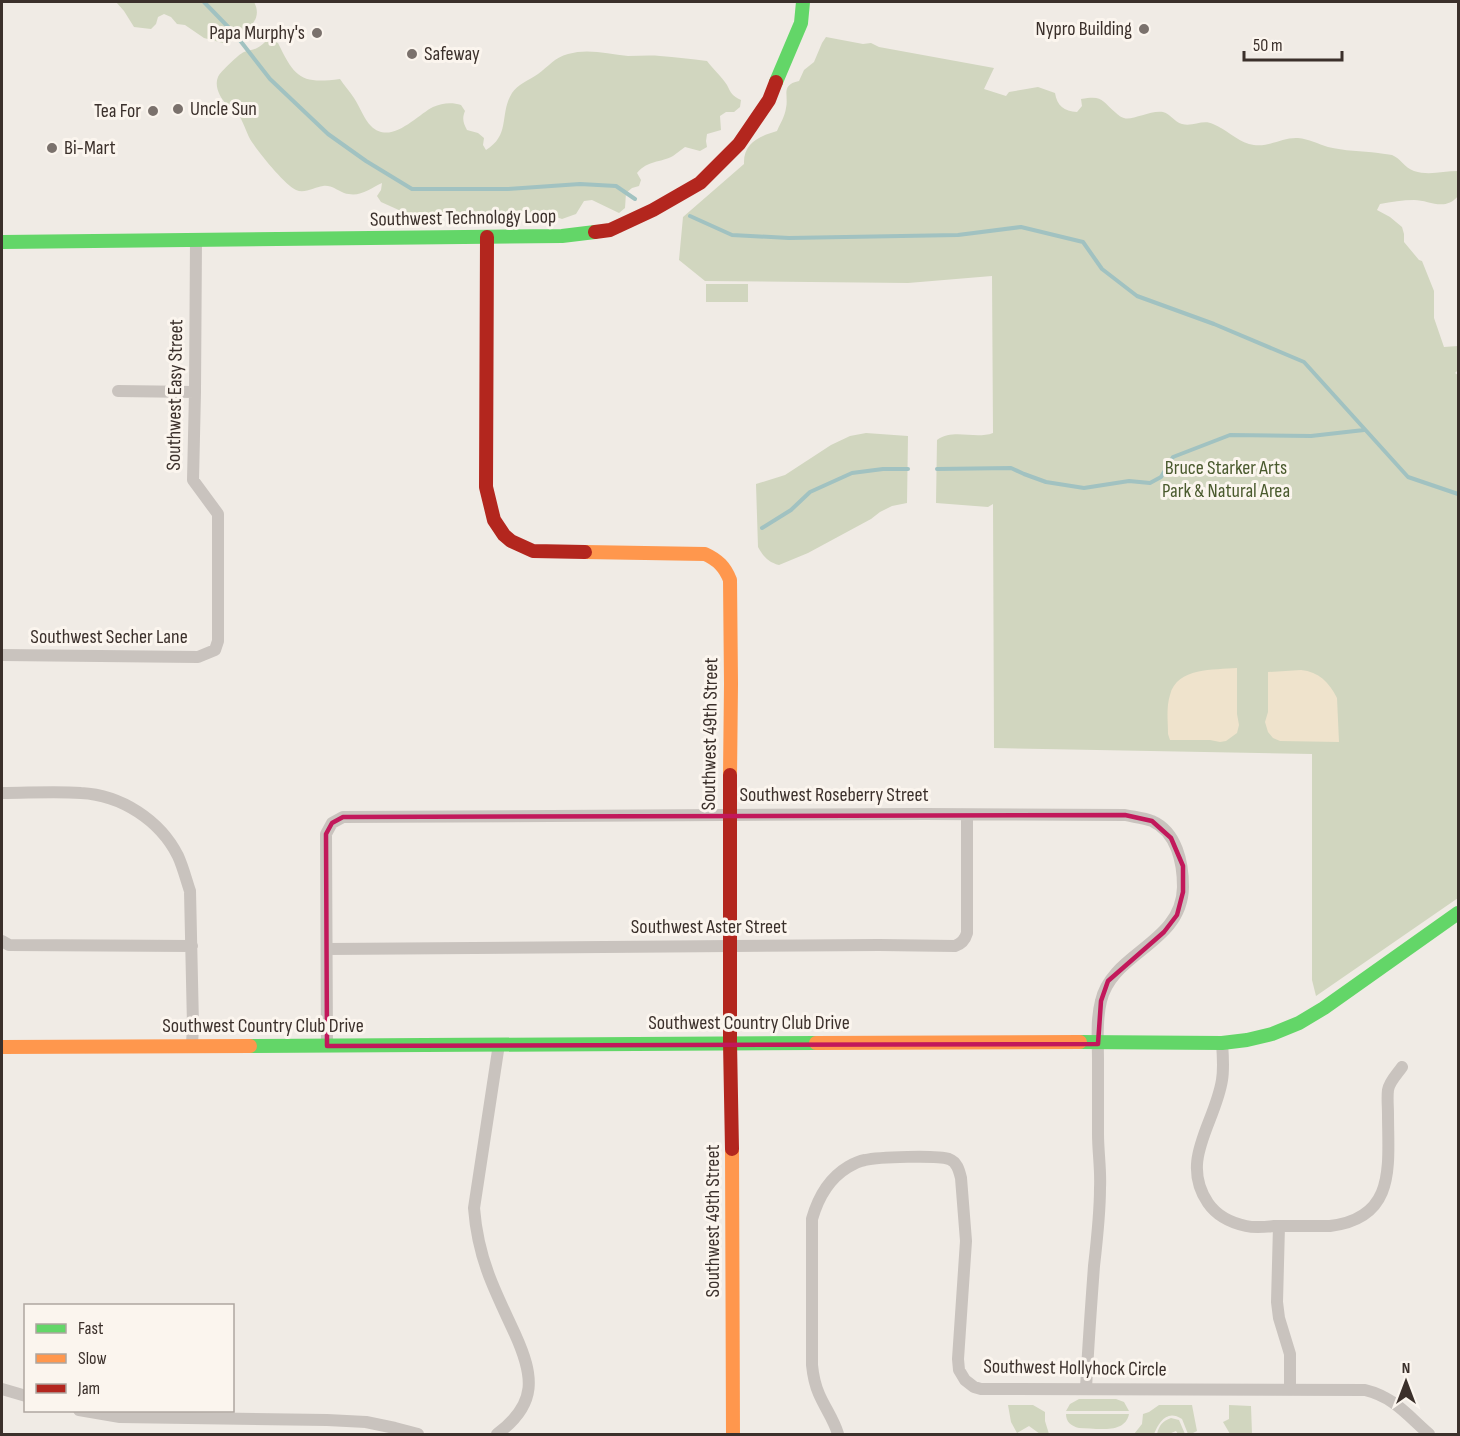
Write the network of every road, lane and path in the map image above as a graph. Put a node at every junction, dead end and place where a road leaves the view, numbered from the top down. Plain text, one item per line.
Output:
1 (804, 2) edge
2 (487, 237) junction
3 (196, 240) junction
4 (2, 242) edge
5 (118, 391) dead end
6 (195, 392) junction
7 (215, 650) joint
8 (2, 655) edge
9 (2, 793) edge
10 (729, 815) junction
11 (966, 815) junction
12 (1458, 913) edge
13 (2, 941) edge
14 (192, 946) junction
15 (730, 946) junction
16 (327, 949) junction
17 (730, 1043) junction
18 (1222, 1043) junction
19 (499, 1044) junction
20 (1098, 1044) junction
21 (192, 1045) junction
22 (327, 1046) junction
23 (2, 1047) edge
24 (1402, 1066) dead end
25 (1279, 1226) junction
26 (2, 1389) edge
27 (1086, 1389) junction
28 (1290, 1390) junction
29 (24, 1395) edge
30 (89, 1412) edge
31 (418, 1434) edge
32 (497, 1434) edge
33 (733, 1434) edge
34 (838, 1434) edge
35 (1429, 1434) edge

1 - 2 street, Southwest Technology Loop
2 - 3 street, Southwest Technology Loop
2 - 10 street, Southwest 49th Street
3 - 4 street, Southwest Technology Loop
3 - 6 street, Southwest Easy Street
5 - 6 street
6 - 7 street, Southwest Easy Street
7 - 8 street, Southwest Secher Lane
9 - 14 street
10 - 11 street, Southwest Roseberry Street
10 - 15 street, Southwest 49th Street
10 - 16 street, Southwest Roseberry Street
11 - 15 street, Southwest Aster Street
11 - 20 street, Southwest Roseberry Street
12 - 18 street, Southwest Country Club Drive
13 - 14 street
14 - 21 street
15 - 16 street, Southwest Aster Street
15 - 17 street, Southwest 49th Street
16 - 22 street, Southwest Roseberry Street
17 - 19 street, Southwest Country Club Drive
17 - 20 street, Southwest Country Club Drive
17 - 33 street, Southwest 49th Street
18 - 20 street, Southwest Country Club Drive
18 - 25 street
19 - 22 street, Southwest Country Club Drive
19 - 32 street
20 - 27 street, Southwest Roseberry Street
21 - 22 street, Southwest Country Club Drive
21 - 23 street, Southwest Country Club Drive
24 - 25 street
25 - 28 street
26 - 29 street
27 - 28 street, Southwest Hollyhock Circle
27 - 34 street, Southwest Hollyhock Circle
28 - 35 street, Southwest Hollyhock Circle
30 - 31 street

